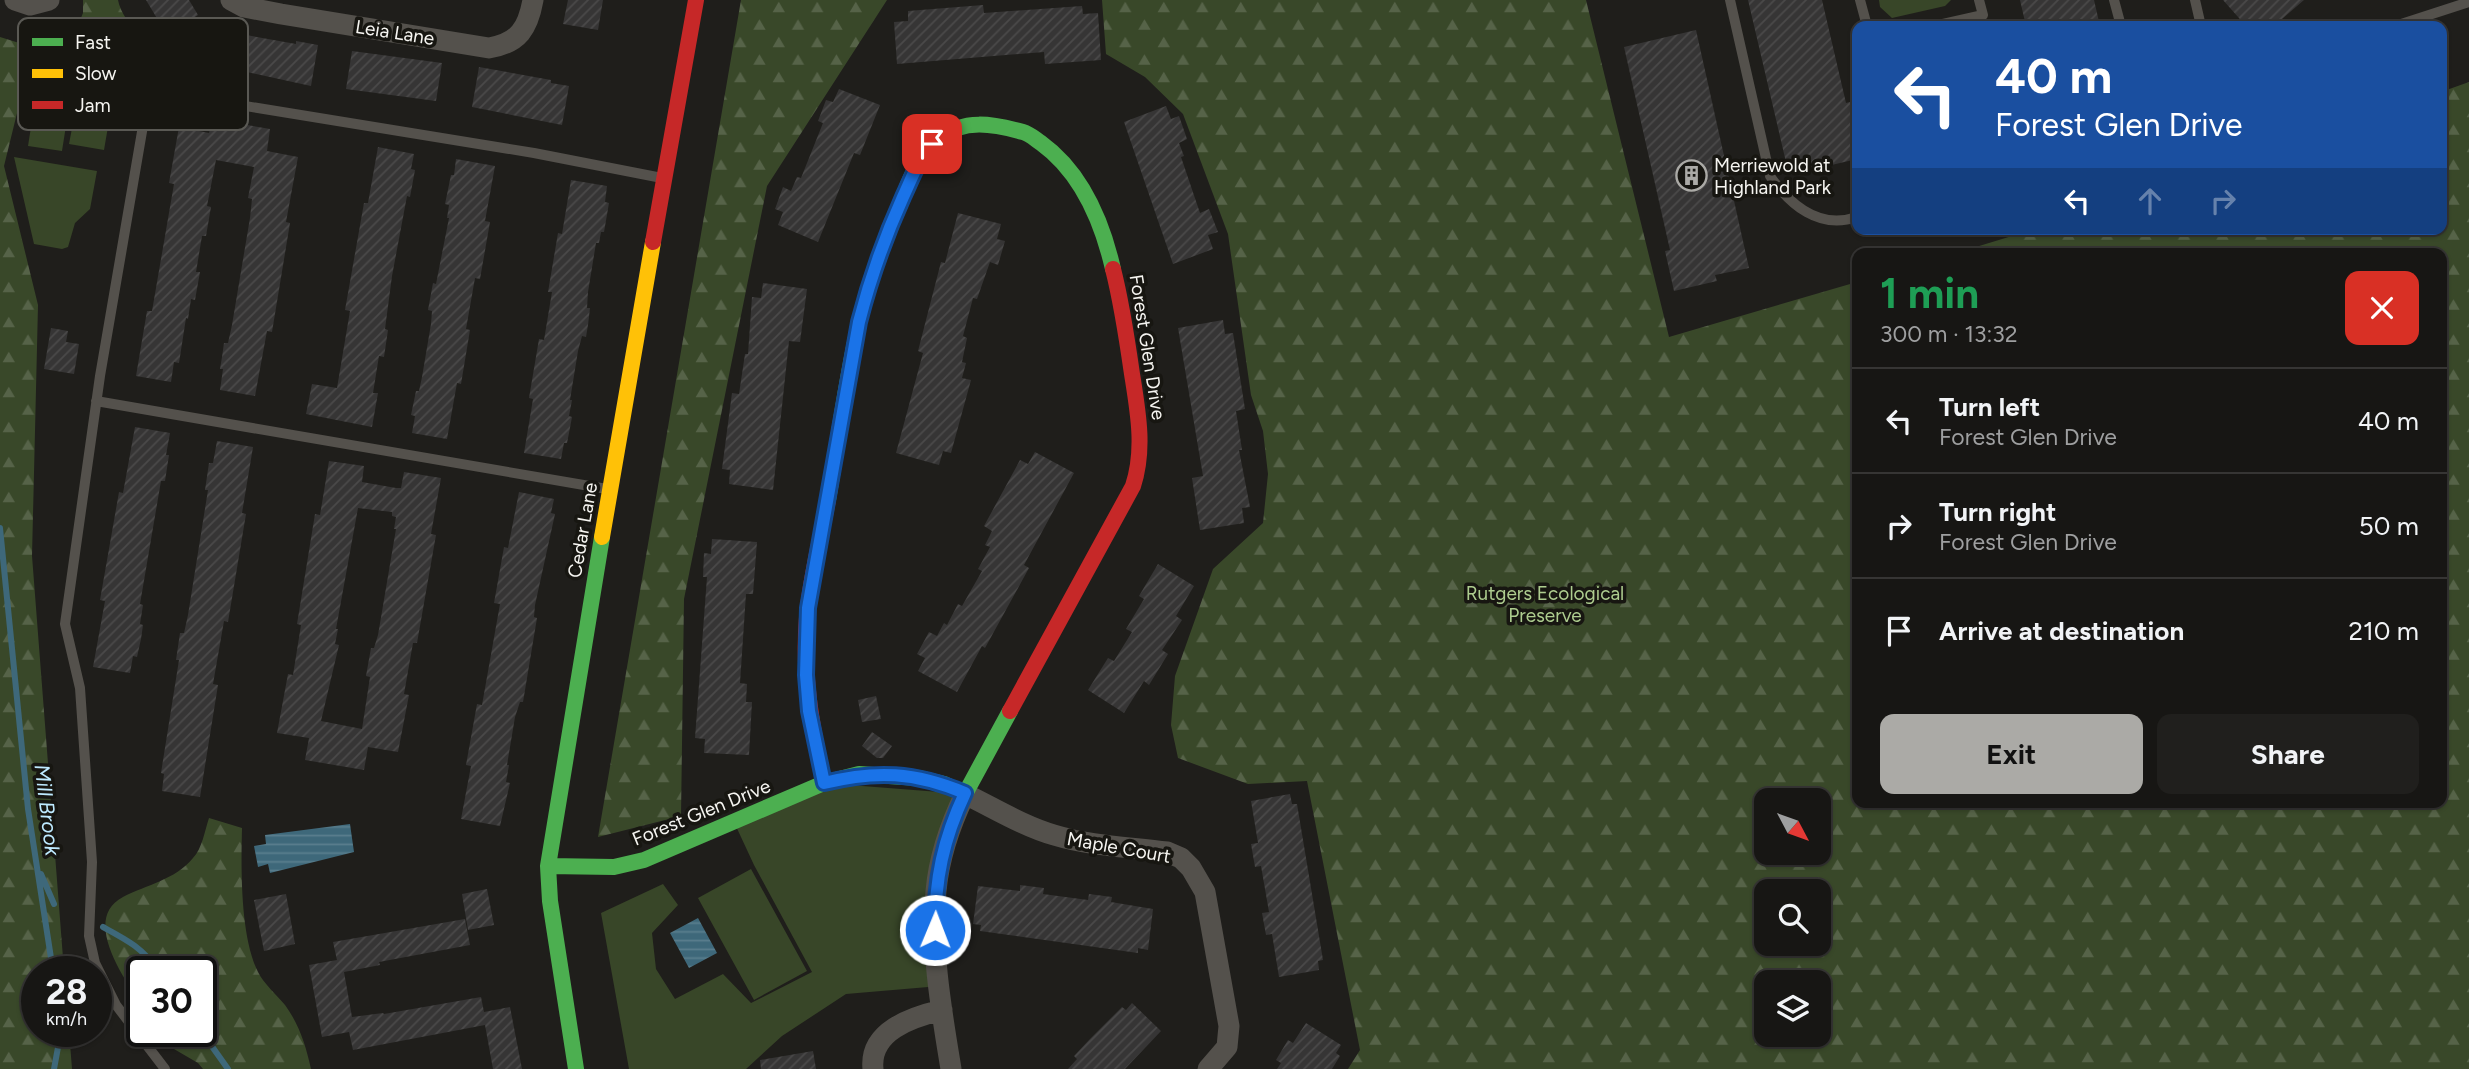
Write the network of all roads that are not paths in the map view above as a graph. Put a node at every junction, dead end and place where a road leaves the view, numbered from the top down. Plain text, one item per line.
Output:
1 (15, 0) edge
2 (49, 0) edge
3 (231, 0) edge
4 (533, 0) edge
5 (696, 0) edge
6 (1730, 0) edge
7 (1860, 0) edge
8 (1979, 0) edge
9 (2114, 0) edge
10 (2195, 0) edge
11 (2469, 2) edge
12 (1866, 21) edge
13 (1956, 21) edge
14 (2120, 21) edge
15 (2200, 21) edge
16 (2410, 21) edge
17 (248, 105) edge
18 (142, 130) edge
19 (664, 178) junction
20 (1852, 219) edge
21 (96, 401) junction
22 (610, 489) junction
23 (824, 783) junction
24 (965, 793) junction
25 (548, 866) junction
26 (942, 1010) junction
27 (165, 1069) edge
28 (576, 1069) edge
29 (873, 1069) edge
30 (951, 1069) edge
31 (1208, 1069) edge

1 - 2 street
3 - 4 street, Leia Lane
5 - 19 street, Cedar Lane
6 - 20 lane
7 - 12 lane
8 - 13 lane
9 - 14 lane
10 - 15 lane
11 - 16 lane
17 - 19 lane
18 - 21 lane
19 - 22 street, Cedar Lane
21 - 22 lane
21 - 27 lane
22 - 25 street, Cedar Lane
23 - 24 street, Forest Glen Drive
23 - 24 street, Forest Glen Drive
23 - 25 street, Forest Glen Drive
24 - 26 street
24 - 31 street, Maple Court
25 - 28 street, Cedar Lane
26 - 29 street
26 - 30 street

